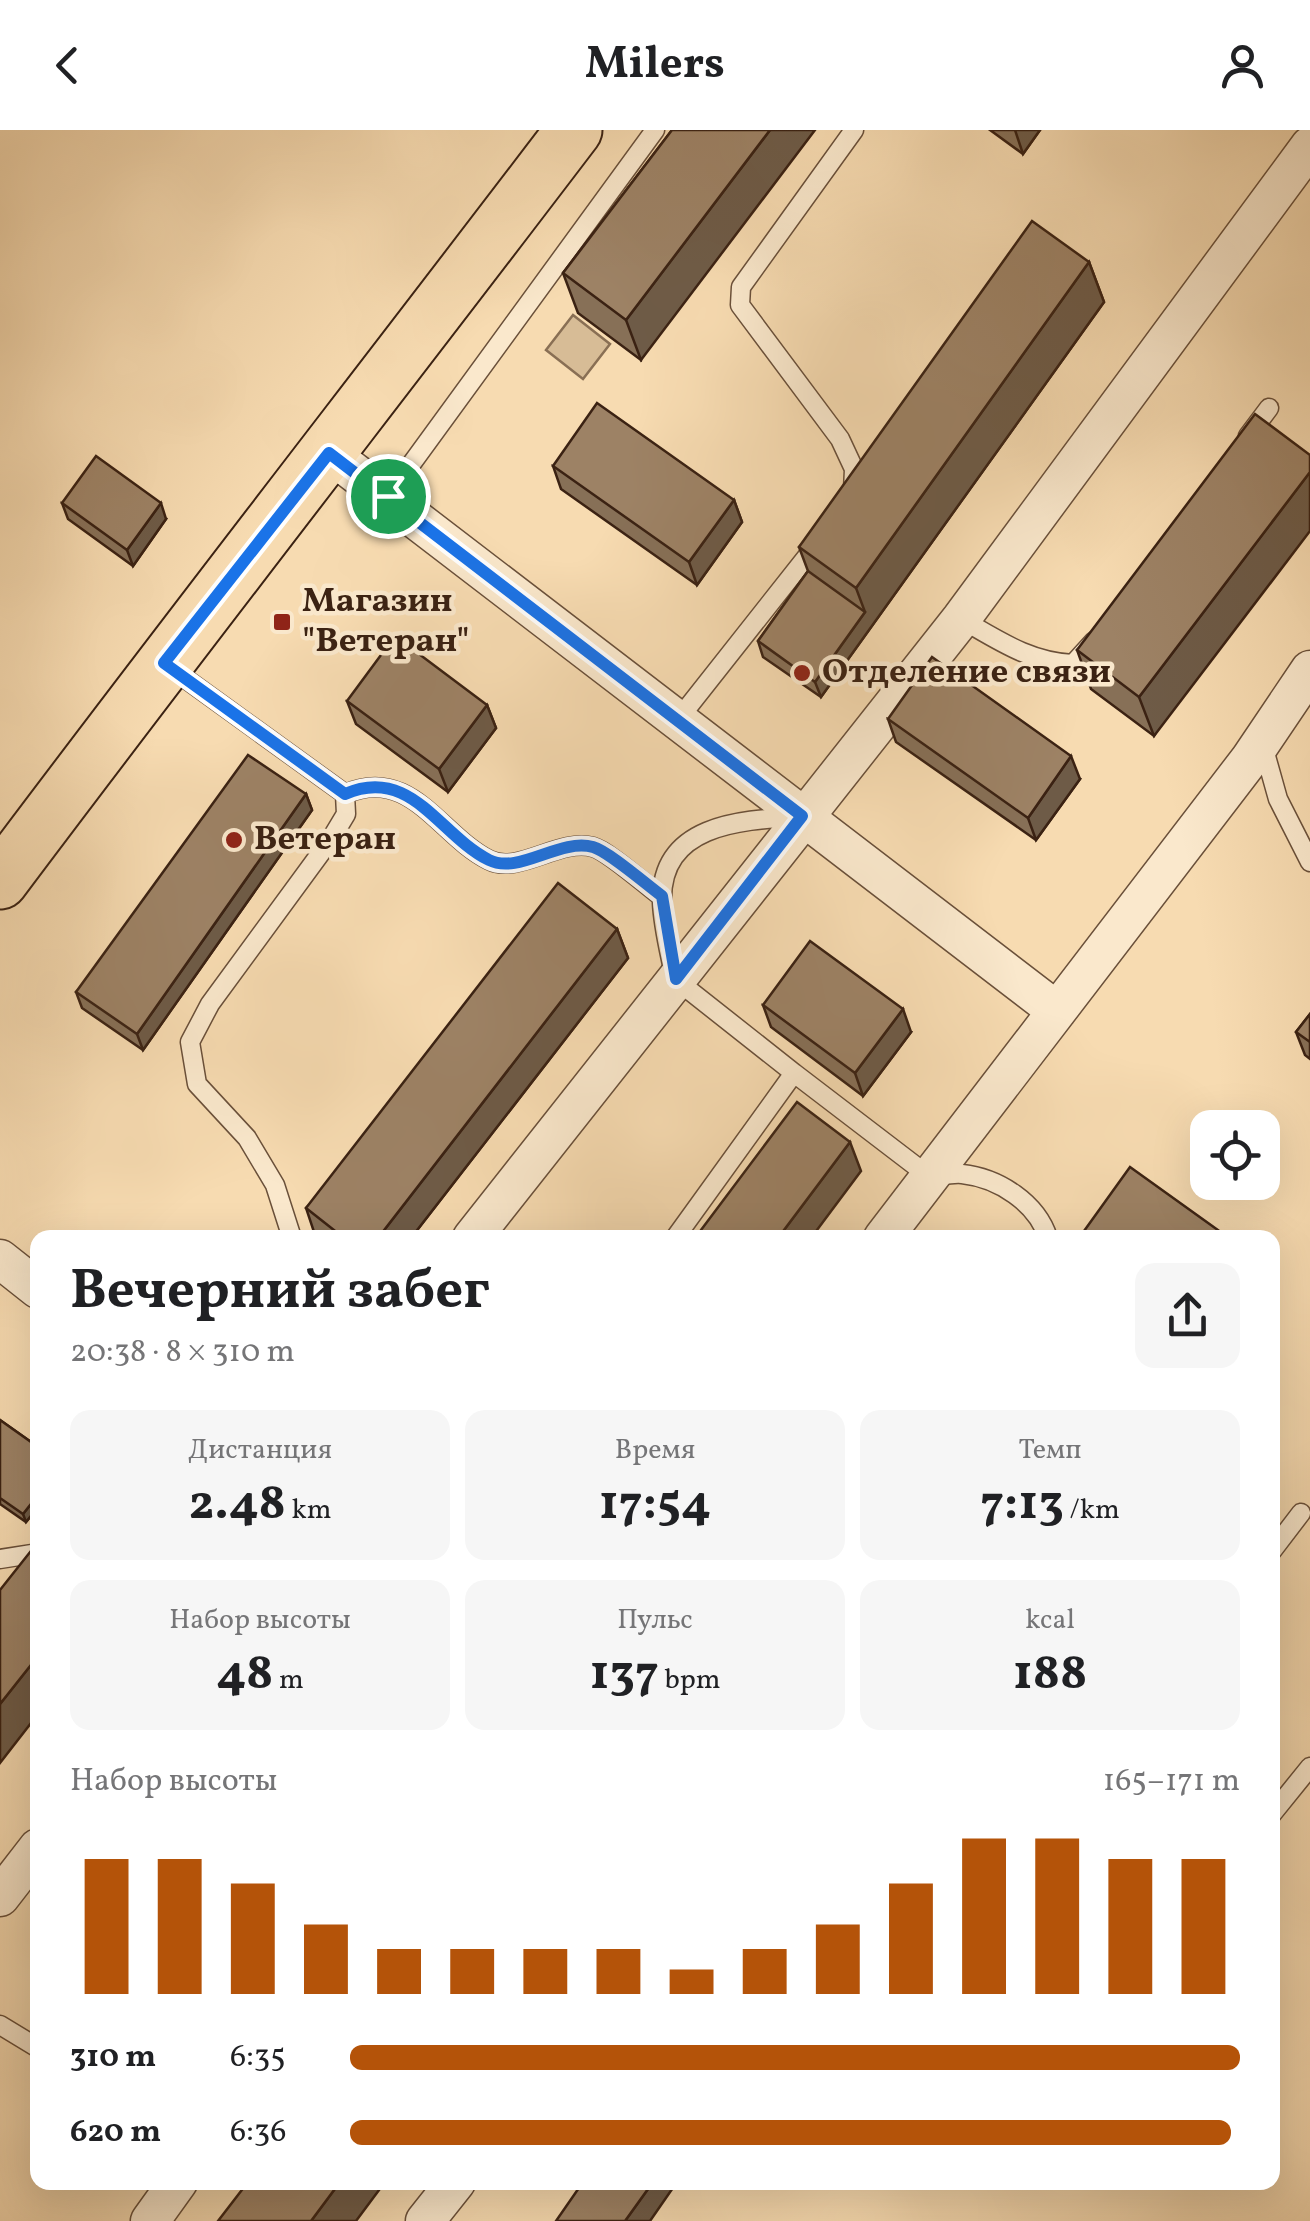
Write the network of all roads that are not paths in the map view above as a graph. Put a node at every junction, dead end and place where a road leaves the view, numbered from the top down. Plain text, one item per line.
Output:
1 (574, 130) edge
2 (655, 130) edge
3 (854, 130) edge
4 (1310, 146) edge
5 (1268, 408) dead end
6 (329, 453) junction
7 (1235, 454) edge
8 (388, 496) junction
9 (841, 509) edge
10 (830, 525) edge
11 (961, 619) junction
12 (1110, 620) edge
13 (164, 663) junction
14 (1310, 670) edge
15 (676, 721) junction
16 (1262, 742) junction
17 (345, 794) junction
18 (802, 816) junction
19 (1310, 862) edge
20 (0, 881) edge
21 (662, 896) junction
22 (676, 979) junction
23 (1058, 1011) junction
24 (794, 1073) junction
25 (930, 1177) junction
26 (290, 1230) edge
27 (478, 1230) edge
28 (681, 1230) edge
29 (890, 1230) edge
30 (1046, 1230) edge
31 (0, 1260) edge
32 (30, 1283) edge
33 (1301, 1513) dead end
34 (1280, 1541) edge
35 (30, 1554) edge
36 (0, 1559) edge
37 (1310, 1767) edge
38 (1280, 1804) edge
39 (30, 1858) edge
40 (0, 1897) edge
41 (0, 2024) edge
42 (30, 2043) edge
43 (450, 2190) edge
44 (425, 2221) edge

1 - 6 main road
2 - 8 lane
3 - 9 lane
4 - 11 street
5 - 7 lane
6 - 8 street
6 - 13 main road
8 - 15 street
10 - 15 lane
11 - 12 lane
11 - 18 street
13 - 17 lane
13 - 20 main road
14 - 16 street
15 - 18 street
16 - 19 lane
16 - 23 street
17 - 21 lane
17 - 26 lane
18 - 21 lane
18 - 22 street
18 - 23 street
21 - 22 lane
22 - 24 lane
22 - 27 street
23 - 25 street
24 - 25 lane
24 - 28 lane
25 - 29 street
25 - 30 lane
31 - 32 street
33 - 34 lane
35 - 36 lane
37 - 38 lane
39 - 40 street
41 - 42 lane
43 - 44 street

